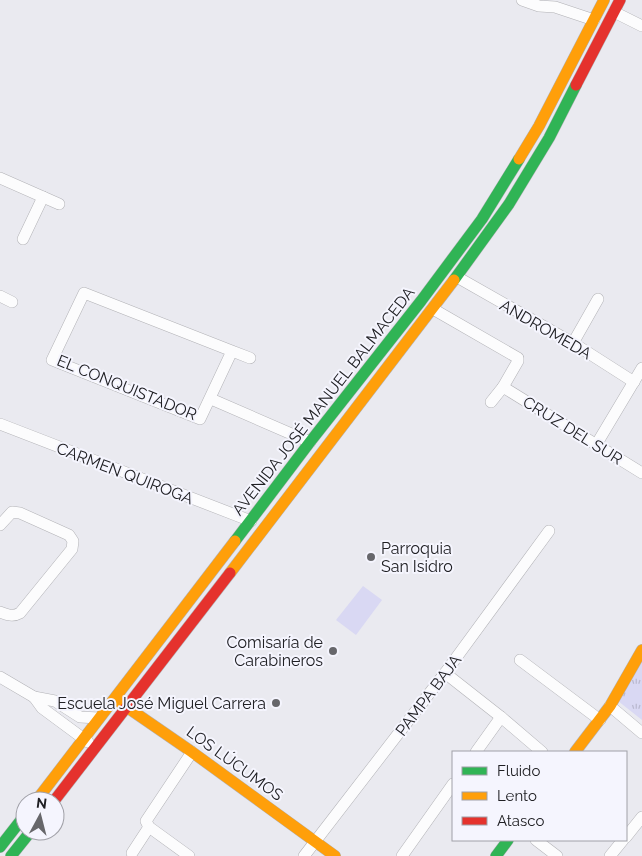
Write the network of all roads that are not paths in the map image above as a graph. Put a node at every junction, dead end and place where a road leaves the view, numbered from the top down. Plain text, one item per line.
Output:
1 (522, 0) edge
2 (604, 0) edge
3 (620, 0) edge
4 (552, 3) edge
5 (614, 12) junction
6 (594, 20) junction
7 (642, 26) edge
8 (0, 178) edge
9 (43, 197) junction
10 (59, 204) dead end
11 (23, 239) dead end
12 (457, 277) junction
13 (0, 296) edge
14 (598, 299) dead end
15 (12, 302) dead end
16 (434, 309) junction
17 (573, 343) junction
18 (232, 351) junction
19 (250, 358) dead end
20 (642, 368) edge
21 (634, 382) junction
22 (504, 387) junction
23 (211, 399) junction
24 (490, 402) dead end
25 (0, 424) edge
26 (310, 442) junction
27 (596, 444) junction
28 (642, 473) edge
29 (251, 521) junction
30 (0, 524) edge
31 (549, 531) dead end
32 (0, 612) edge
33 (642, 650) edge
34 (520, 660) dead end
35 (445, 673) junction
36 (0, 677) edge
37 (34, 697) junction
38 (115, 699) junction
39 (610, 706) junction
40 (126, 707) junction
41 (501, 717) junction
42 (98, 718) junction
43 (600, 720) junction
44 (642, 733) edge
45 (83, 738) junction
46 (95, 748) junction
47 (477, 751) edge
48 (541, 751) edge
49 (576, 751) edge
50 (192, 752) junction
51 (452, 785) edge
52 (43, 791) edge
53 (62, 791) edge
54 (642, 816) edge
55 (630, 823) edge
56 (149, 827) junction
57 (15, 828) edge
58 (23, 841) edge
59 (316, 841) junction
60 (507, 841) edge
61 (537, 841) edge
62 (622, 841) edge
63 (0, 847) edge
64 (132, 853) dead end
65 (11, 856) edge
66 (189, 856) edge
67 (304, 856) edge
68 (335, 856) edge
69 (402, 856) edge
70 (496, 856) edge
71 (557, 856) edge
72 (610, 856) edge

1 - 4 street
2 - 6 main road, AVENIDA JOSÉ MANUEL BALMACEDA
3 - 5 main road, AVENIDA JOSÉ MANUEL BALMACEDA
4 - 6 street
5 - 7 street
5 - 12 main road, AVENIDA JOSÉ MANUEL BALMACEDA
6 - 26 main road, AVENIDA JOSÉ MANUEL BALMACEDA
8 - 9 street
9 - 10 street
9 - 11 street
12 - 16 main road, AVENIDA JOSÉ MANUEL BALMACEDA
12 - 17 street, ANDROMEDA
13 - 15 street
14 - 17 street
16 - 22 street, CRUZ DEL SUR
16 - 40 main road, AVENIDA JOSÉ MANUEL BALMACEDA
17 - 21 street, ANDROMEDA
18 - 19 street, EL CONQUISTADOR
18 - 23 street, EL CONQUISTADOR
18 - 23 street, EL CONQUISTADOR
20 - 21 street
21 - 27 street
22 - 24 street, CRUZ DEL SUR
22 - 27 street, CRUZ DEL SUR
23 - 26 street, EL CONQUISTADOR
25 - 29 street, CARMEN QUIROGA
26 - 29 main road, AVENIDA JOSÉ MANUEL BALMACEDA
27 - 28 street, CRUZ DEL SUR
29 - 38 main road, AVENIDA JOSÉ MANUEL BALMACEDA
30 - 32 street
31 - 35 street, PAMPA BAJA
33 - 39 main road
34 - 43 street
35 - 41 street
35 - 59 street, PAMPA BAJA
36 - 37 street
37 - 42 street
37 - 45 street
38 - 40 main road, LOS LÚCUMOS
38 - 42 main road, AVENIDA JOSÉ MANUEL BALMACEDA
39 - 43 main road
39 - 44 street
40 - 46 main road, AVENIDA JOSÉ MANUEL BALMACEDA
40 - 50 main road, LOS LÚCUMOS
41 - 47 street
41 - 48 street
42 - 45 main road, AVENIDA JOSÉ MANUEL BALMACEDA
43 - 49 main road
45 - 46 street
45 - 52 main road, AVENIDA JOSÉ MANUEL BALMACEDA
46 - 53 main road, AVENIDA JOSÉ MANUEL BALMACEDA
50 - 56 street
50 - 59 main road, LOS LÚCUMOS
51 - 69 street
54 - 55 street
56 - 64 street
56 - 66 street
57 - 63 main road
58 - 65 main road
59 - 67 street, PAMPA BAJA
59 - 68 main road, LOS LÚCUMOS
60 - 70 main road
61 - 71 street
62 - 72 street

